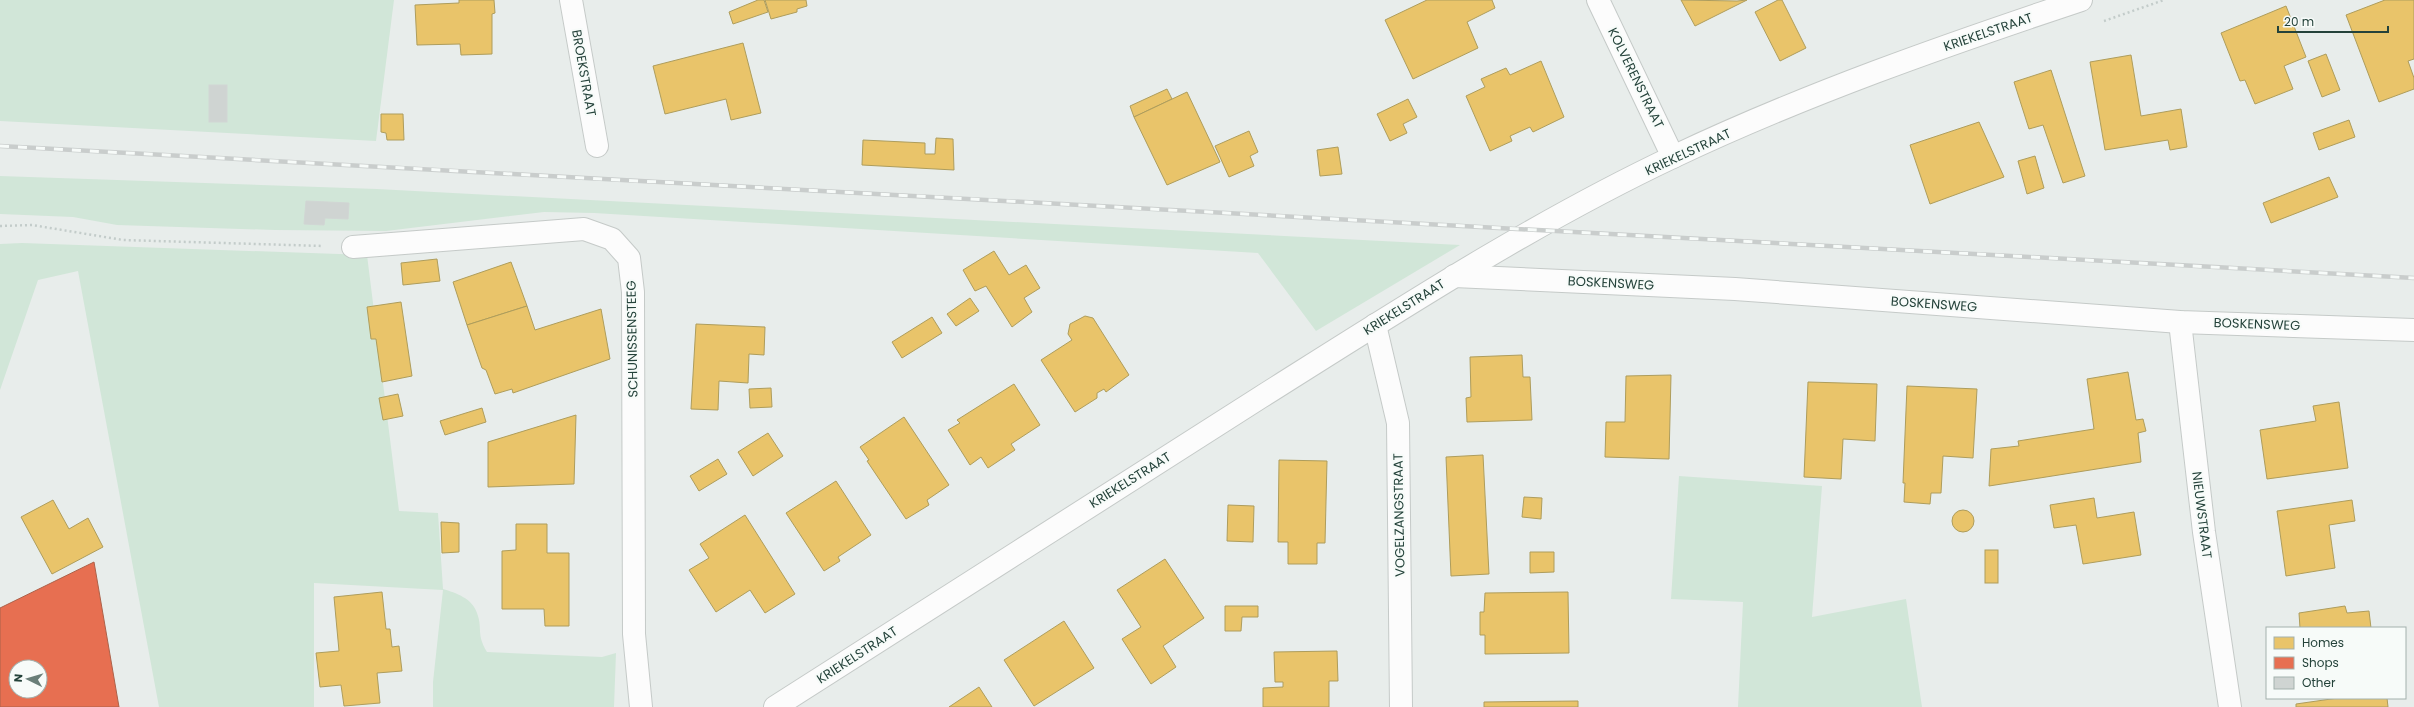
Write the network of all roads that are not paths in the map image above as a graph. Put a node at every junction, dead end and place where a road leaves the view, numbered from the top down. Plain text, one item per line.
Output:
1 (571, 0) edge
2 (1598, 0) edge
3 (2081, 0) edge
4 (597, 146) dead end
5 (1673, 157) junction
6 (353, 247) road end
7 (1454, 276) junction
8 (2180, 322) junction
9 (1375, 326) junction
10 (2414, 330) edge
11 (641, 707) edge
12 (775, 707) edge
13 (1401, 707) edge
14 (2230, 707) edge

1 - 4 street, BROEKSTRAAT
2 - 5 street, KOLVERENSTRAAT
3 - 5 street, KRIEKELSTRAAT
5 - 7 street, KRIEKELSTRAAT
6 - 11 street, SCHUNISSENSTEEG
7 - 8 street, BOSKENSWEG
7 - 9 street, KRIEKELSTRAAT
8 - 10 street, BOSKENSWEG
8 - 14 street, NIEUWSTRAAT
9 - 12 street, KRIEKELSTRAAT
9 - 13 street, VOGELZANGSTRAAT

